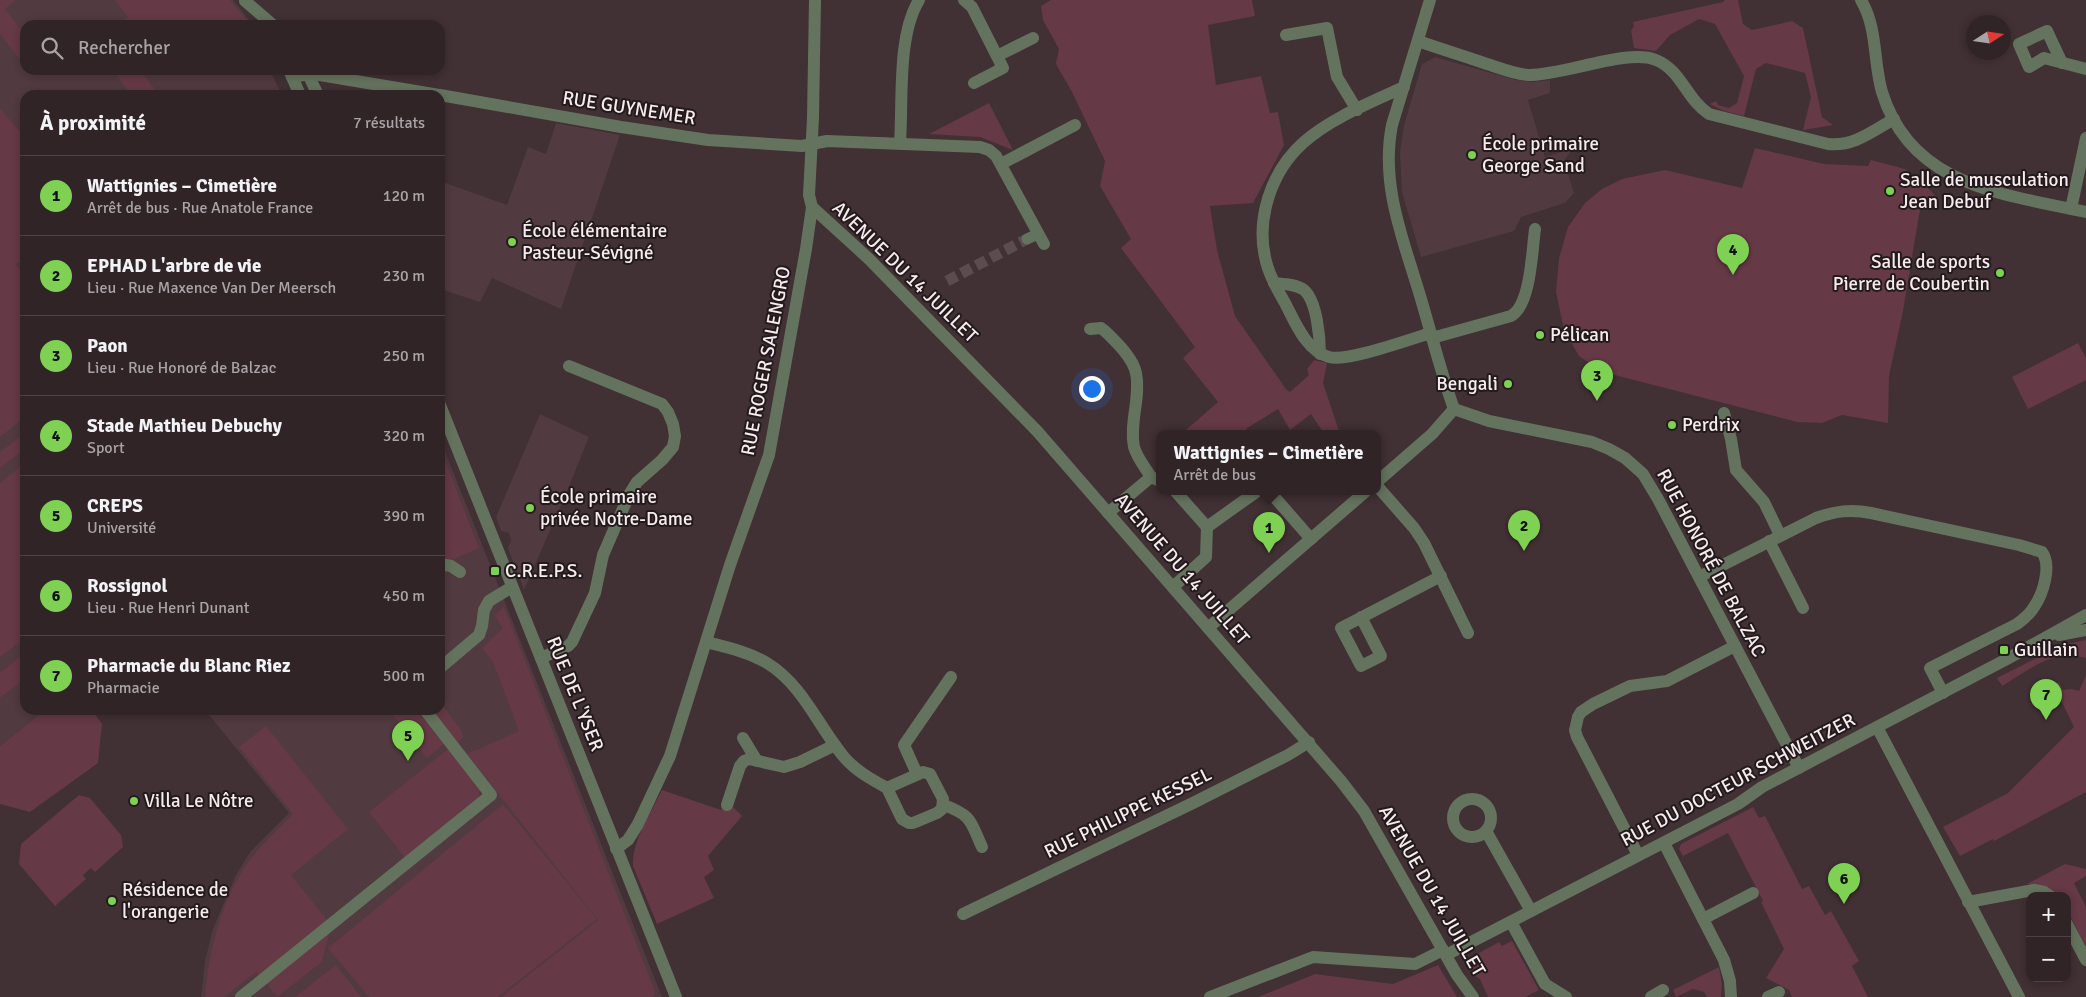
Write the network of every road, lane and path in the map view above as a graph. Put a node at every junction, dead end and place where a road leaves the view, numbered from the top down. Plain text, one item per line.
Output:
1 (815, 0) edge
2 (919, 0) edge
3 (964, 0) edge
4 (1430, 0) edge
5 (1861, 0) edge
6 (244, 1) edge
7 (260, 20) edge
8 (267, 20) edge
9 (1286, 35) dead end
10 (1034, 38) dead end
11 (1418, 42) junction
12 (997, 56) junction
13 (2062, 63) dead end
14 (2086, 70) edge
15 (292, 75) edge
16 (309, 75) edge
17 (325, 75) edge
18 (974, 83) dead end
19 (1404, 87) junction
20 (298, 90) edge
21 (316, 90) edge
22 (411, 90) edge
23 (445, 96) edge
24 (1357, 110) junction
25 (1894, 119) junction
26 (1076, 125) dead end
27 (2086, 138) edge
28 (900, 143) junction
29 (812, 144) junction
30 (1001, 164) junction
31 (812, 206) junction
32 (2071, 209) junction
33 (2086, 212) edge
34 (1535, 229) dead end
35 (1036, 239) dead end
36 (1274, 283) junction
37 (1090, 329) dead end
38 (1432, 335) junction
39 (1320, 354) junction
40 (569, 366) dead end
41 (1454, 409) junction
42 (1724, 413) dead end
43 (445, 419) edge
44 (1381, 478) edge
45 (1156, 479) edge
46 (1381, 491) edge
47 (1179, 495) edge
48 (1252, 495) edge
49 (1273, 495) edge
50 (1362, 495) edge
51 (1108, 513) junction
52 (1207, 527) junction
53 (1774, 538) junction
54 (1311, 539) junction
55 (445, 565) edge
56 (460, 572) dead end
57 (1441, 576) junction
58 (1699, 577) junction
59 (512, 587) junction
60 (1173, 587) junction
61 (1803, 608) dead end
62 (2086, 615) edge
63 (1361, 617) dead end
64 (1208, 628) junction
65 (2086, 630) edge
66 (1468, 632) dead end
67 (2047, 638) junction
68 (706, 642) junction
69 (1735, 646) junction
70 (541, 658) junction
71 (445, 664) edge
72 (952, 677) dead end
73 (1943, 693) junction
74 (428, 715) edge
75 (1877, 727) junction
76 (743, 738) dead end
77 (1309, 742) junction
78 (835, 745) junction
79 (757, 761) junction
80 (1799, 768) junction
81 (917, 774) junction
82 (887, 788) junction
83 (727, 805) dead end
84 (944, 806) junction
85 (1486, 831) dead end
86 (1664, 843) junction
87 (982, 847) dead end
88 (616, 849) junction
89 (1638, 855) junction
90 (2039, 892) edge
91 (1753, 893) dead end
92 (1968, 902) junction
93 (1531, 911) junction
94 (963, 914) dead end
95 (1703, 919) junction
96 (1511, 922) junction
97 (2071, 932) edge
98 (1444, 953) junction
99 (2086, 960) edge
100 (1663, 990) dead end
101 (241, 997) edge
102 (676, 997) edge
103 (1210, 997) edge
104 (1473, 997) edge
105 (1566, 997) edge
106 (1651, 997) edge
107 (1731, 997) edge
108 (2019, 997) edge

1 - 29 street, RUE ROGER SALENGRO
2 - 28 street
3 - 12 street
4 - 11 street
5 - 25 street
6 - 7 street
6 - 8 street
9 - 24 street
10 - 12 street
11 - 19 street
11 - 25 street
12 - 18 street
13 - 14 street
15 - 20 street
16 - 21 street
17 - 22 street, RUE GUYNEMER
19 - 24 street
19 - 38 street
23 - 29 street, RUE GUYNEMER
24 - 36 street
25 - 32 street
26 - 30 street
27 - 32 street
28 - 29 street, RUE GUYNEMER
28 - 30 street, RUE GUYNEMER
29 - 31 street, RUE ROGER SALENGRO
30 - 35 street
31 - 51 street, AVENUE DU 14 JUILLET
31 - 68 street, RUE ROGER SALENGRO
32 - 33 street
34 - 38 street
36 - 39 street
36 - 39 street
37 - 45 street
38 - 39 street
38 - 41 street
40 - 70 street
41 - 44 street
41 - 58 street, RUE HONORÉ DE BALZAC
42 - 53 street
43 - 59 street, RUE DE L'YSER
45 - 51 street
46 - 57 street
47 - 52 street
48 - 52 street
49 - 54 street
50 - 54 street
51 - 60 street, AVENUE DU 14 JUILLET
52 - 60 street
53 - 58 street
53 - 61 street
53 - 73 street
54 - 64 street
55 - 56 street
57 - 63 street
57 - 66 street
58 - 69 street, RUE HONORÉ DE BALZAC
59 - 70 street, RUE DE L'YSER
59 - 71 street
60 - 64 street, AVENUE DU 14 JUILLET
62 - 67 street, RUE DU DOCTEUR SCHWEITZER
64 - 77 street, AVENUE DU 14 JUILLET
65 - 67 street, RUE DU DOCTEUR SCHWEITZER
67 - 73 street, RUE DU DOCTEUR SCHWEITZER
68 - 78 street
68 - 88 street, RUE ROGER SALENGRO
69 - 80 street, RUE HONORÉ DE BALZAC
69 - 89 street
70 - 88 street, RUE DE L'YSER
72 - 81 street
73 - 75 street, RUE DU DOCTEUR SCHWEITZER
74 - 101 street
75 - 80 street, RUE DU DOCTEUR SCHWEITZER
75 - 92 street
76 - 79 street
77 - 94 street, RUE PHILIPPE KESSEL
77 - 98 street, AVENUE DU 14 JUILLET
78 - 79 street
78 - 82 street
79 - 83 street
80 - 86 street, RUE DU DOCTEUR SCHWEITZER
81 - 82 street
81 - 84 street
82 - 84 street
84 - 87 street
85 - 93 street
86 - 89 street, RUE DU DOCTEUR SCHWEITZER
86 - 95 street
88 - 102 street, RUE DE L'YSER
89 - 93 street, RUE DU DOCTEUR SCHWEITZER
90 - 92 street
91 - 95 street
92 - 108 street
93 - 96 street, RUE DU DOCTEUR SCHWEITZER
95 - 107 street
96 - 98 street, RUE DU DOCTEUR SCHWEITZER
96 - 105 street
97 - 99 street
98 - 103 street, RUE DU DOCTEUR SCHWEITZER
98 - 104 street, AVENUE DU 14 JUILLET
100 - 106 street

